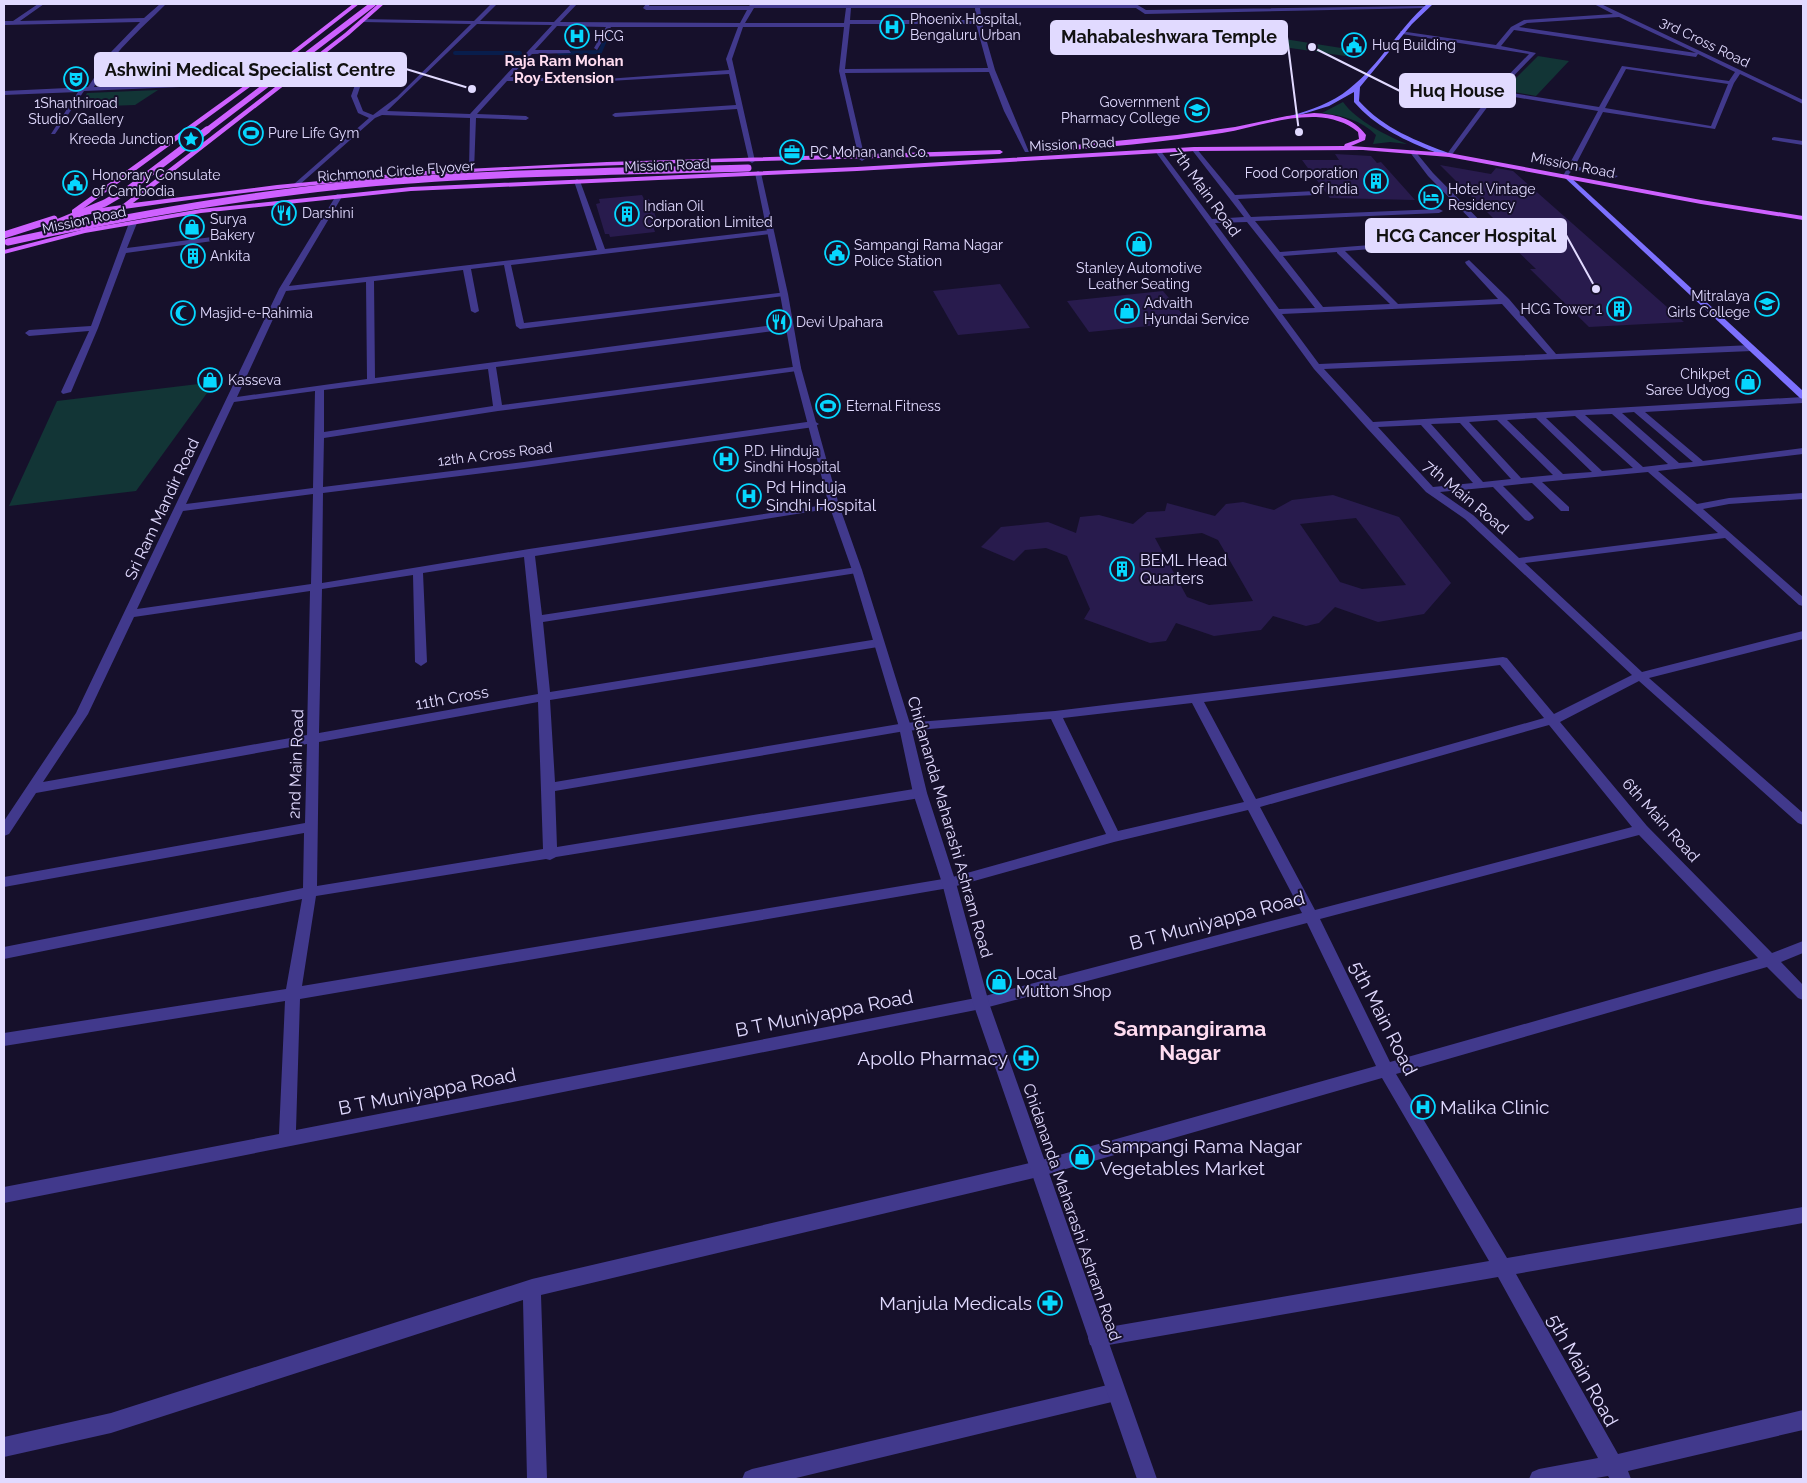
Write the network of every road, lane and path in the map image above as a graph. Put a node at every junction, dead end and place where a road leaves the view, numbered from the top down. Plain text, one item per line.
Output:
1 (41, 4) edge
2 (163, 4) edge
3 (356, 4) edge
4 (366, 4) edge
5 (374, 4) edge
6 (381, 4) edge
7 (494, 4) edge
8 (574, 4) edge
9 (648, 4) edge
10 (1430, 4) edge
11 (1597, 4) edge
12 (849, 5) edge
13 (1134, 5) edge
14 (752, 6) edge
15 (977, 6) edge
16 (1424, 8) junction
17 (1620, 14) junction
18 (144, 20) junction
19 (362, 20) junction
20 (475, 22) junction
21 (979, 22) junction
22 (4, 23) edge
23 (14, 23) junction
24 (558, 23) junction
25 (847, 24) junction
26 (609, 25) junction
27 (741, 26) junction
28 (1512, 28) junction
29 (1402, 32) junction
30 (1498, 47) junction
31 (597, 48) dead end
32 (531, 52) junction
33 (569, 52) dead end
34 (1708, 56) junction
35 (990, 70) junction
36 (1739, 71) junction
37 (731, 72) junction
38 (842, 72) junction
39 (361, 75) dead end
40 (506, 79) junction
41 (608, 79) dead end
42 (546, 80) dead end
43 (252, 82) junction
44 (1731, 83) junction
45 (1357, 87) junction
46 (83, 89) junction
47 (90, 89) junction
48 (1495, 92) junction
49 (4, 93) edge
50 (1803, 102) edge
51 (740, 107) junction
52 (1603, 109) junction
53 (382, 113) junction
54 (473, 115) junction
55 (616, 115) dead end
56 (373, 117) junction
57 (1292, 117) junction
58 (526, 118) dead end
59 (54, 133) dead end
60 (1774, 139) dead end
61 (1803, 143) edge
62 (1337, 147) junction
63 (1194, 149) junction
64 (1027, 151) junction
65 (1158, 152) junction
66 (1412, 152) junction
67 (1450, 155) junction
68 (862, 158) junction
69 (1571, 167) junction
70 (753, 168) junction
71 (472, 170) junction
72 (790, 172) junction
73 (1566, 176) junction
74 (1615, 176) dead end
75 (578, 180) junction
76 (296, 185) junction
77 (1315, 193) dead end
78 (339, 195) junction
79 (1234, 197) junction
80 (124, 206) junction
81 (1440, 211) dead end
82 (73, 214) junction
83 (1803, 218) edge
84 (1249, 219) junction
85 (1209, 221) junction
86 (133, 223) junction
87 (105, 227) junction
88 (85, 231) junction
89 (770, 232) junction
90 (220, 238) dead end
91 (5, 239) edge
92 (124, 251) junction
93 (1340, 251) junction
94 (4, 252) edge
95 (602, 252) junction
96 (1280, 254) junction
97 (1469, 262) dead end
98 (507, 263) junction
99 (468, 268) junction
100 (370, 279) junction
101 (283, 290) junction
102 (784, 294) junction
103 (1506, 301) junction
104 (1396, 306) junction
105 (1321, 310) junction
106 (475, 311) dead end
107 (1278, 312) junction
108 (789, 326) junction
109 (94, 328) junction
110 (29, 333) dead end
111 (1752, 348) junction
112 (1554, 357) junction
113 (492, 367) junction
114 (1317, 367) junction
115 (797, 368) junction
116 (372, 382) junction
117 (320, 389) junction
118 (66, 392) dead end
119 (1801, 392) edge
120 (231, 400) junction
121 (1803, 400) edge
122 (498, 408) junction
123 (1637, 410) junction
124 (1614, 411) junction
125 (1576, 413) junction
126 (1539, 416) junction
127 (1500, 418) junction
128 (1463, 421) junction
129 (1424, 422) junction
130 (814, 424) junction
131 (1369, 425) junction
132 (319, 436) junction
133 (1803, 451) edge
134 (1700, 464) junction
135 (1676, 466) junction
136 (1644, 469) junction
137 (1599, 473) junction
138 (1560, 477) junction
139 (1533, 479) junction
140 (1518, 480) junction
141 (1495, 483) junction
142 (1479, 484) junction
143 (318, 490) junction
144 (1430, 490) junction
145 (1803, 496) edge
146 (834, 505) junction
147 (1696, 507) junction
148 (180, 508) junction
149 (1565, 509) dead end
150 (1529, 518) dead end
151 (1727, 535) junction
152 (529, 552) junction
153 (1517, 560) junction
154 (857, 570) junction
155 (418, 571) junction
156 (317, 589) junction
157 (1803, 603) edge
158 (129, 614) junction
159 (537, 618) junction
160 (1803, 635) edge
161 (878, 643) junction
162 (421, 662) dead end
163 (1640, 676) junction
164 (545, 698) junction
165 (1196, 700) junction
166 (1054, 715) junction
167 (1553, 720) junction
168 (905, 727) junction
169 (313, 739) junction
170 (550, 787) junction
171 (32, 789) junction
172 (920, 793) junction
173 (1251, 805) junction
174 (1803, 820) edge
175 (310, 827) junction
176 (1642, 829) junction
177 (4, 832) edge
178 (1114, 837) junction
179 (550, 855) junction
180 (4, 882) edge
181 (949, 882) junction
182 (310, 892) junction
183 (1311, 916) junction
184 (1803, 947) edge
185 (4, 953) edge
186 (1771, 960) junction
187 (293, 994) junction
188 (1803, 994) edge
189 (981, 1003) junction
190 (4, 1040) edge
191 (1386, 1071) junction
192 (287, 1139) junction
193 (1038, 1170) junction
194 (4, 1195) edge
195 (1803, 1215) edge
196 (1503, 1268) junction
197 (532, 1288) junction
198 (1097, 1338) junction
199 (1116, 1392) junction
200 (1803, 1420) edge
201 (4, 1447) edge
202 (1617, 1472) edge
203 (537, 1479) edge
204 (752, 1479) edge
205 (1147, 1479) edge
206 (1538, 1479) edge

1 - 23 street
2 - 18 street
3 - 43 main road
4 - 91 main road, bridge
5 - 91 main road, bridge
6 - 19 main road
7 - 20 street
8 - 24 street
9 - 14 street
10 - 16 main road
11 - 17 street, 3rd Cross Road
12 - 14 street
12 - 15 street
12 - 25 street
13 - 15 street
13 - 16 street
14 - 27 street, Chidananda Maharashi Ashram Road
15 - 21 street
16 - 29 main road
17 - 28 street
17 - 34 street, 3rd Cross Road
18 - 23 street
18 - 47 street
19 - 20 street
19 - 80 main road
20 - 24 street
20 - 53 street
21 - 25 street
21 - 35 street
22 - 23 street
24 - 26 street
24 - 32 street
25 - 27 street
25 - 38 street
26 - 27 street
26 - 31 street
27 - 37 street, Chidananda Maharashi Ashram Road
28 - 30 street
28 - 34 street
29 - 30 street
29 - 45 main road
30 - 48 street
32 - 33 street
32 - 40 street
34 - 36 street, 3rd Cross Road
35 - 38 street
35 - 64 street
36 - 44 street
36 - 50 street, 3rd Cross Road
37 - 41 street
37 - 51 street, Chidananda Maharashi Ashram Road
38 - 68 street
39 - 56 street
40 - 42 street
40 - 54 street
43 - 47 street
43 - 82 main road
44 - 52 street
44 - 52 street
45 - 57 main road
45 - 67 main road
46 - 47 street
46 - 49 street
46 - 59 street
48 - 52 street
48 - 67 street
51 - 55 street
51 - 70 street, Chidananda Maharashi Ashram Road
52 - 69 street
53 - 54 street
53 - 56 street
54 - 58 street
54 - 71 street
56 - 76 street
57 - 62 main road, Mission Road
57 - 64 main road, Mission Road
60 - 61 street
62 - 63 main road, Mission Road
62 - 66 main road, Mission Road
63 - 65 main road, Mission Road
63 - 79 street
64 - 68 main road, Mission Road
65 - 72 main road, Mission Road
65 - 85 street, 7th Main Road
66 - 67 main road, Mission Road
66 - 93 street
67 - 73 main road, Mission Road
68 - 70 main road, Mission Road
69 - 73 street
69 - 74 street
70 - 71 main road, Mission Road
70 - 72 main road, Mission Road
70 - 72 main road, Richmond Circle Flyover
70 - 75 main road, Mission Road
70 - 89 street, Chidananda Maharashi Ashram Road
70 - 91 main road, Richmond Circle Flyover, bridge
71 - 76 main road, Mission Road
73 - 83 main road, Mission Road
73 - 111 main road
75 - 78 main road, Mission Road
75 - 95 street
76 - 80 main road, Mission Road
77 - 79 street
78 - 86 main road, Mission Road
78 - 101 street, Sri Ram Mandir Road
79 - 84 street
80 - 82 main road, Mission Road
80 - 87 main road
81 - 84 street
82 - 88 main road
82 - 91 main road
84 - 85 street
84 - 96 street
85 - 107 street, 7th Main Road
86 - 87 main road, Mission Road
86 - 92 street
87 - 88 main road, Mission Road
88 - 94 main road, Mission Road
89 - 95 street
89 - 102 street, Chidananda Maharashi Ashram Road
90 - 92 street
92 - 109 street
93 - 96 street
93 - 104 street
95 - 98 street
96 - 105 street
97 - 103 street
98 - 99 street
98 - 102 street
99 - 100 street
99 - 106 street
100 - 101 street
100 - 116 street
101 - 120 street, Sri Ram Mandir Road
102 - 108 street, Chidananda Maharashi Ashram Road
103 - 104 street
103 - 112 street
104 - 105 street
105 - 107 street
107 - 114 street, 7th Main Road
108 - 113 street
108 - 115 street, Chidananda Maharashi Ashram Road
109 - 110 street
109 - 118 street
111 - 112 street
111 - 119 main road
112 - 114 street
113 - 116 street
113 - 122 street
114 - 131 street, 7th Main Road
115 - 122 street
115 - 130 street, Chidananda Maharashi Ashram Road
116 - 117 street
117 - 120 street
117 - 132 street, 2nd Main Road
120 - 148 street, Sri Ram Mandir Road
121 - 123 street
122 - 132 street
123 - 124 street
123 - 134 street
124 - 125 street
124 - 135 street
125 - 126 street
125 - 136 street
126 - 127 street
126 - 137 street
127 - 128 street
127 - 138 street
128 - 129 street
128 - 140 street
129 - 131 street
129 - 142 street
130 - 143 street, 12th A Cross Road
130 - 146 street, Chidananda Maharashi Ashram Road
131 - 144 street, 7th Main Road
132 - 143 street, 2nd Main Road
133 - 134 street
134 - 135 street
135 - 136 street
136 - 137 street
136 - 147 street
137 - 138 street
138 - 139 street
139 - 140 street
139 - 149 street
140 - 141 street
141 - 142 street
141 - 150 street
142 - 144 street
143 - 148 street, 12th A Cross Road
143 - 156 street, 2nd Main Road
144 - 153 street, 7th Main Road
145 - 147 street
146 - 152 street
146 - 154 street, Chidananda Maharashi Ashram Road
147 - 151 street
148 - 158 street, Sri Ram Mandir Road
151 - 153 street
151 - 157 street
152 - 155 street
152 - 159 street
153 - 163 street, 7th Main Road
154 - 159 street
154 - 161 street, Chidananda Maharashi Ashram Road
155 - 156 street
155 - 162 street
156 - 158 street
156 - 169 street, 2nd Main Road
158 - 171 street, Sri Ram Mandir Road
159 - 164 street
160 - 163 street
161 - 164 street, 11th Cross
161 - 168 street, Chidananda Maharashi Ashram Road
163 - 167 street
163 - 174 street, 7th Main Road
164 - 169 street, 11th Cross
164 - 170 street
165 - 166 street
165 - 167 street, 6th Main Road
165 - 173 street, 5th Main Road
166 - 168 street
166 - 178 street
167 - 173 street
167 - 176 street, 6th Main Road
168 - 170 street
168 - 172 street, Chidananda Maharashi Ashram Road
169 - 171 street, 11th Cross
169 - 175 street, 2nd Main Road
170 - 179 street
171 - 177 street, Sri Ram Mandir Road
172 - 179 street
172 - 181 street, Chidananda Maharashi Ashram Road
173 - 178 street
173 - 183 street, 5th Main Road
175 - 180 street
175 - 182 street, 2nd Main Road
176 - 183 street, B T Muniyappa Road
176 - 186 street, 6th Main Road
178 - 181 street
179 - 182 street
181 - 187 street
181 - 189 street, Chidananda Maharashi Ashram Road
182 - 185 street
182 - 187 street, 2nd Main Road
183 - 189 street, B T Muniyappa Road
183 - 191 street, 5th Main Road
184 - 186 street
186 - 188 street, 6th Main Road
186 - 191 street
187 - 190 street
187 - 192 street, 2nd Main Road
189 - 192 street, B T Muniyappa Road
189 - 193 street, Chidananda Maharashi Ashram Road
191 - 193 street
191 - 196 street, 5th Main Road
192 - 194 street, B T Muniyappa Road
193 - 197 street
193 - 198 street, Chidananda Maharashi Ashram Road
195 - 196 street
196 - 198 street
196 - 202 street, 5th Main Road
197 - 201 street
197 - 203 street
198 - 199 street, Chidananda Maharashi Ashram Road
199 - 204 street
199 - 205 street, Chidananda Maharashi Ashram Road
200 - 202 street
202 - 206 street

